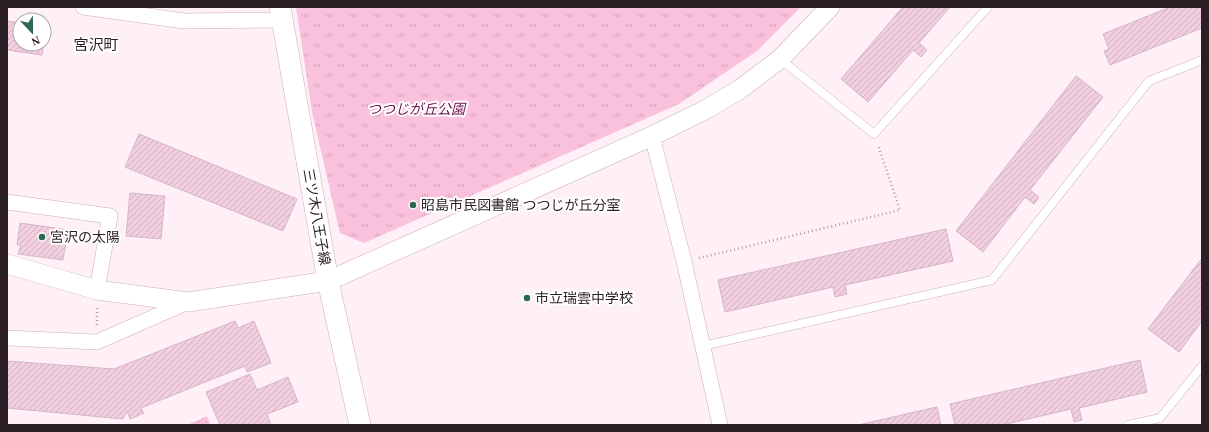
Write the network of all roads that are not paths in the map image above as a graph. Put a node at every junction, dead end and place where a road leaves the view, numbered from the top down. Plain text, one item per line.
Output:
1 (83, 7) edge
2 (988, 7) edge
3 (822, 10) edge
4 (281, 14) edge
5 (780, 59) junction
6 (1202, 60) edge
7 (652, 136) junction
8 (7, 202) edge
9 (7, 264) edge
10 (328, 281) junction
11 (97, 290) junction
12 (188, 302) junction
13 (7, 338) edge
14 (703, 346) junction
15 (1202, 366) edge
16 (360, 425) edge
17 (720, 425) edge
18 (1128, 425) edge

1 - 4 street
2 - 5 lane
3 - 5 street
4 - 10 main road, 三ツ木八王子線
5 - 7 street
6 - 14 lane
7 - 10 street
7 - 14 street
8 - 11 street
9 - 11 street
10 - 12 street
10 - 16 main road, 三ツ木八王子線
11 - 12 street
12 - 13 street
14 - 17 street
15 - 18 lane

